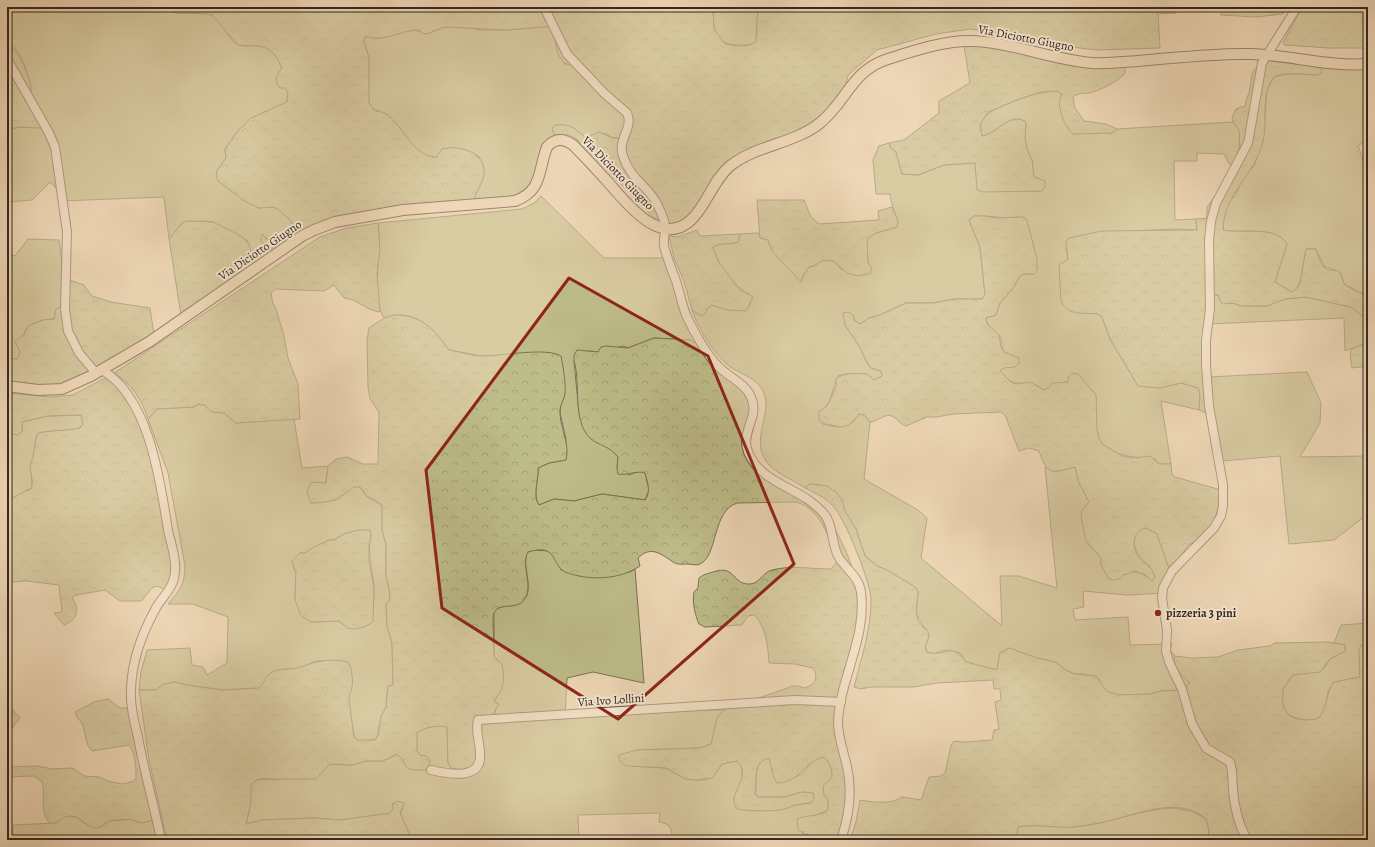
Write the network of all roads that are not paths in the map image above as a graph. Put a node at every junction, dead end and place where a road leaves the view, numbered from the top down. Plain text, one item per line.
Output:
1 (544, 7) edge
2 (1297, 7) edge
3 (1268, 56) junction
4 (7, 59) edge
5 (1368, 64) edge
6 (666, 229) junction
7 (99, 371) junction
8 (7, 386) edge
9 (841, 702) junction
10 (431, 770) dead end
11 (161, 840) edge
12 (841, 840) edge
13 (1247, 840) edge

1 - 6 street
2 - 3 street
3 - 5 main road, Via Diciotto Giugno
3 - 6 main road, Via Diciotto Giugno
3 - 13 street
4 - 7 street
6 - 7 main road, Via Diciotto Giugno
6 - 9 street
7 - 8 main road, Via Diciotto Giugno
7 - 11 street
9 - 10 street, Via Ivo Lollini
9 - 12 street

